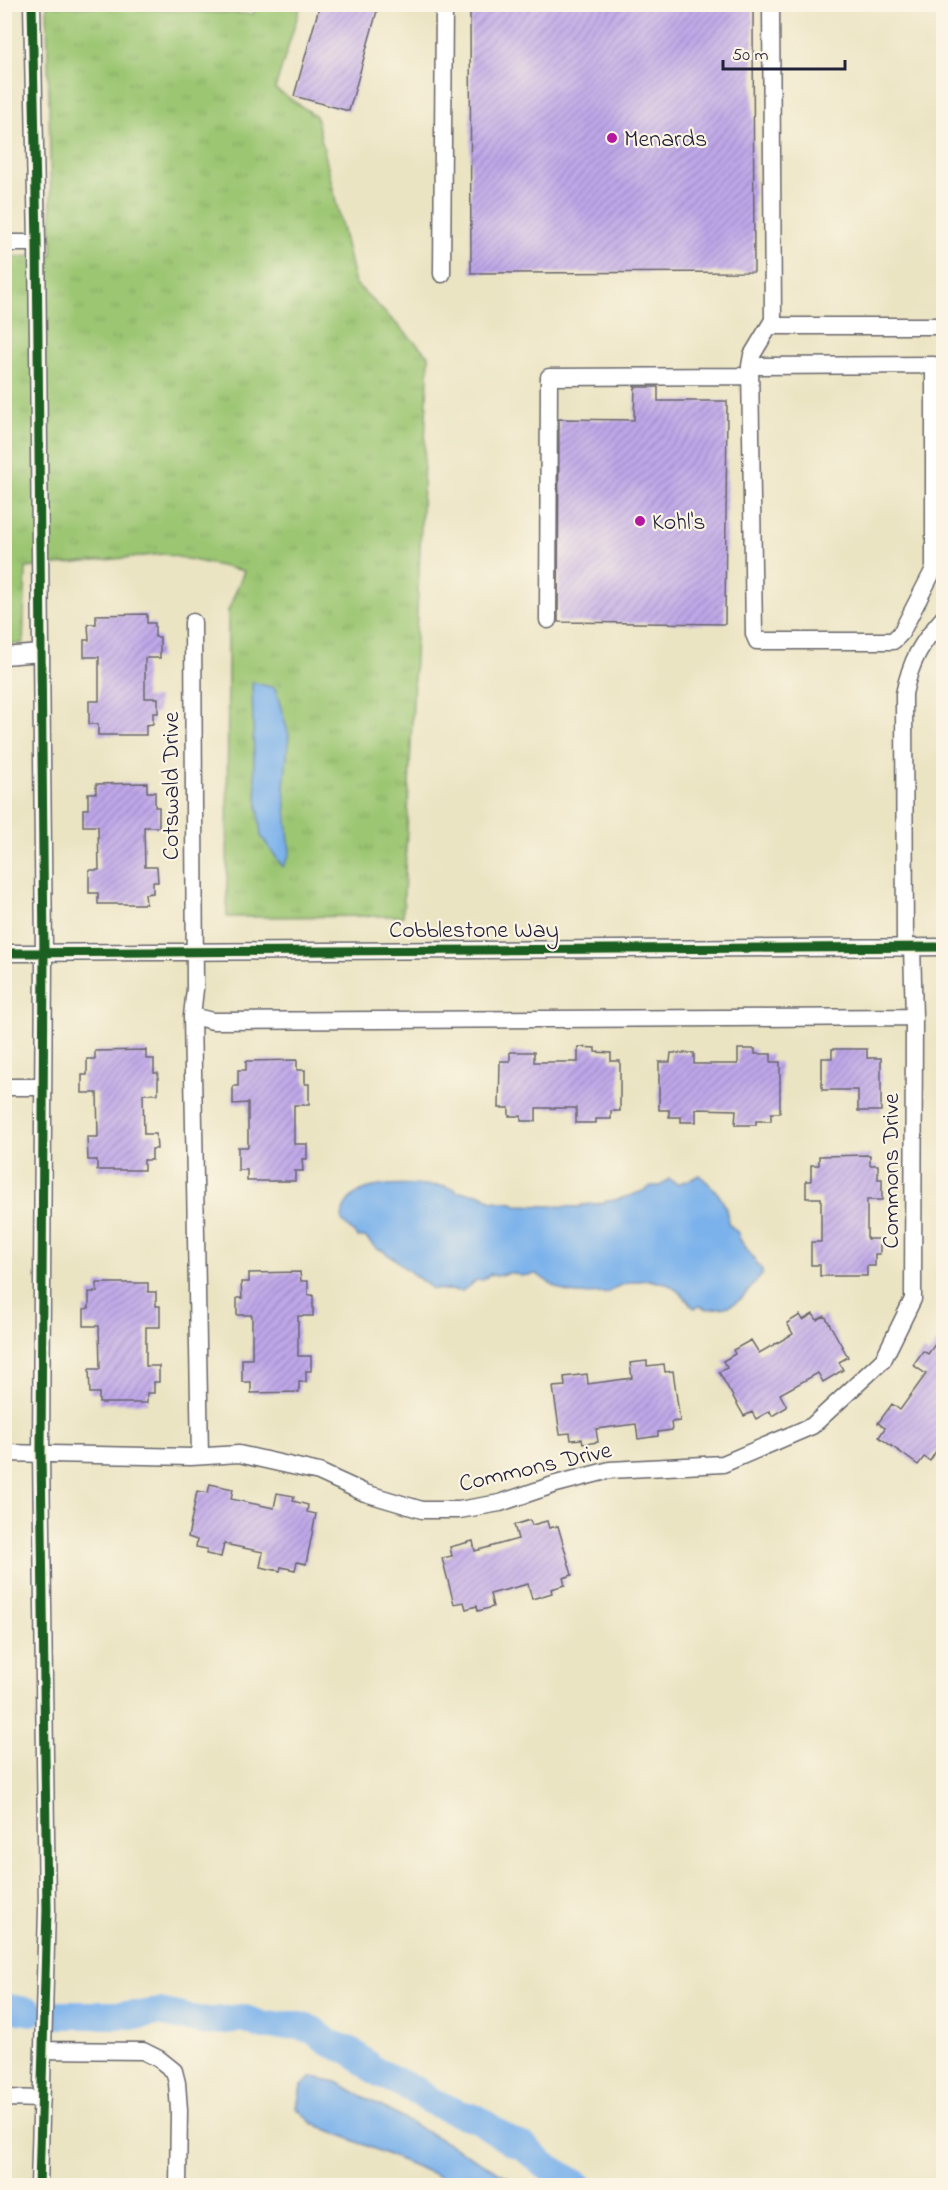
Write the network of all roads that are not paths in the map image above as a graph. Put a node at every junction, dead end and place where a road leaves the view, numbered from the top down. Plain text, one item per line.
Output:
1 (32, 4) edge
2 (444, 4) edge
3 (771, 4) edge
4 (4, 243) edge
5 (37, 243) junction
6 (442, 274) dead end
7 (771, 326) junction
8 (944, 326) edge
9 (939, 365) edge
10 (750, 371) junction
11 (939, 460) edge
12 (944, 617) edge
13 (548, 620) dead end
14 (193, 622) dead end
15 (41, 653) junction
16 (4, 656) edge
17 (908, 947) junction
18 (944, 947) edge
19 (195, 950) junction
20 (4, 953) edge
21 (44, 953) junction
22 (192, 1016) junction
23 (914, 1017) junction
24 (4, 1087) edge
25 (43, 1087) junction
26 (40, 1453) junction
27 (4, 1454) edge
28 (200, 1456) junction
29 (43, 2050) junction
30 (4, 2098) edge
31 (42, 2099) junction
32 (39, 2186) edge
33 (178, 2186) edge

1 - 5 street
2 - 6 street
3 - 7 street
4 - 5 street
5 - 15 street
7 - 8 street
7 - 10 street
9 - 10 street
9 - 11 street
10 - 11 street
10 - 13 street
12 - 17 street, Commons Drive
14 - 19 street, Cotswald Drive
15 - 16 street
15 - 21 street
17 - 18 street, Cobblestone Way
17 - 19 street, Cobblestone Way
17 - 23 street, Commons Drive
19 - 21 street, Cobblestone Way
19 - 22 street
20 - 21 street, Cobblestone Way
21 - 25 street
22 - 23 street
22 - 28 street
23 - 28 street, Commons Drive
24 - 25 street
25 - 26 street
26 - 27 street, Commons Drive
26 - 28 street, Commons Drive
26 - 29 street
29 - 31 street
29 - 33 street
30 - 31 street
31 - 32 street

